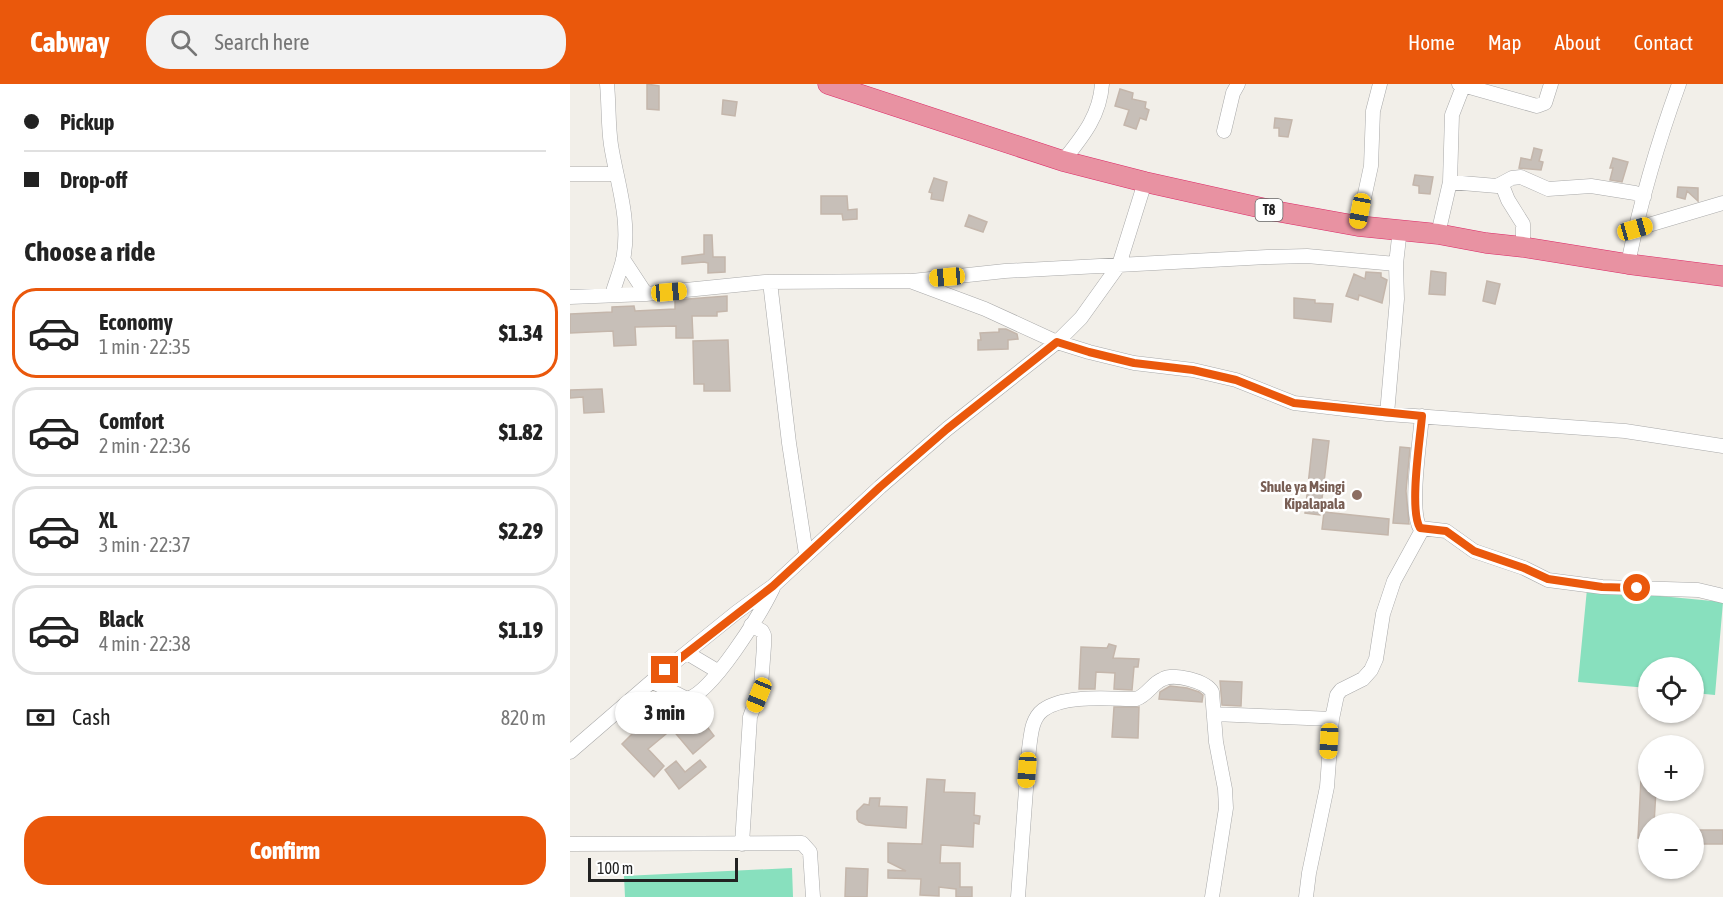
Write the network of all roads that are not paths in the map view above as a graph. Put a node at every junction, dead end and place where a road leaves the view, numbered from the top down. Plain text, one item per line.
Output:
1 (607, 84) edge
2 (828, 84) edge
3 (1102, 84) edge
4 (1238, 84) edge
5 (1380, 84) edge
6 (1551, 84) edge
7 (1679, 84) edge
8 (1463, 85) edge
9 (853, 87) edge
10 (1224, 131) dead end
11 (1063, 161) junction
12 (570, 174) edge
13 (616, 174) junction
14 (1145, 182) junction
15 (1450, 182) junction
16 (1502, 185) junction
17 (1644, 197) junction
18 (1723, 203) edge
19 (1358, 226) junction
20 (1635, 229) junction
21 (1400, 230) junction
22 (1438, 234) junction
23 (1523, 247) junction
24 (623, 259) junction
25 (1396, 264) junction
26 (1628, 264) junction
27 (1119, 265) junction
28 (1723, 276) edge
29 (910, 281) junction
30 (770, 282) junction
31 (646, 294) junction
32 (612, 295) junction
33 (570, 297) edge
34 (1057, 342) junction
35 (1387, 414) junction
36 (1422, 416) junction
37 (1723, 446) edge
38 (1422, 530) junction
39 (806, 554) junction
40 (773, 586) junction
41 (1723, 596) edge
42 (751, 625) junction
43 (687, 652) junction
44 (718, 672) junction
45 (653, 682) junction
46 (1214, 714) junction
47 (1332, 719) junction
48 (570, 752) edge
49 (570, 844) edge
50 (742, 844) junction
51 (813, 897) edge
52 (1018, 897) edge
53 (1212, 897) edge
54 (1306, 897) edge

1 - 13 street
2 - 9 highway, T8
3 - 11 street
4 - 10 street
5 - 19 street
6 - 8 street
7 - 17 street
8 - 15 street
9 - 11 highway, T8
11 - 14 highway, T8
12 - 13 street
13 - 24 street
14 - 19 highway, T8
14 - 27 street
15 - 16 street
15 - 22 street
16 - 17 street
16 - 23 street
17 - 20 street
18 - 20 street
19 - 21 highway, T8
20 - 26 street
21 - 22 highway, T8
21 - 25 street
22 - 23 highway, T8
23 - 26 highway, T8
24 - 31 street
24 - 32 street
25 - 27 street
25 - 35 street
26 - 28 highway, T8
27 - 29 street
27 - 34 street
29 - 30 street
29 - 34 street
30 - 31 street
30 - 39 street
31 - 32 street
32 - 33 street
34 - 35 street
34 - 39 street
35 - 36 street
36 - 37 street
36 - 38 street
38 - 41 street
38 - 47 street
39 - 40 street
40 - 42 street
40 - 43 street
42 - 44 street
42 - 50 street
43 - 44 street
43 - 45 street
44 - 45 street
45 - 48 street
46 - 47 street
46 - 52 street
46 - 53 street
47 - 54 street
49 - 50 street
50 - 51 street

